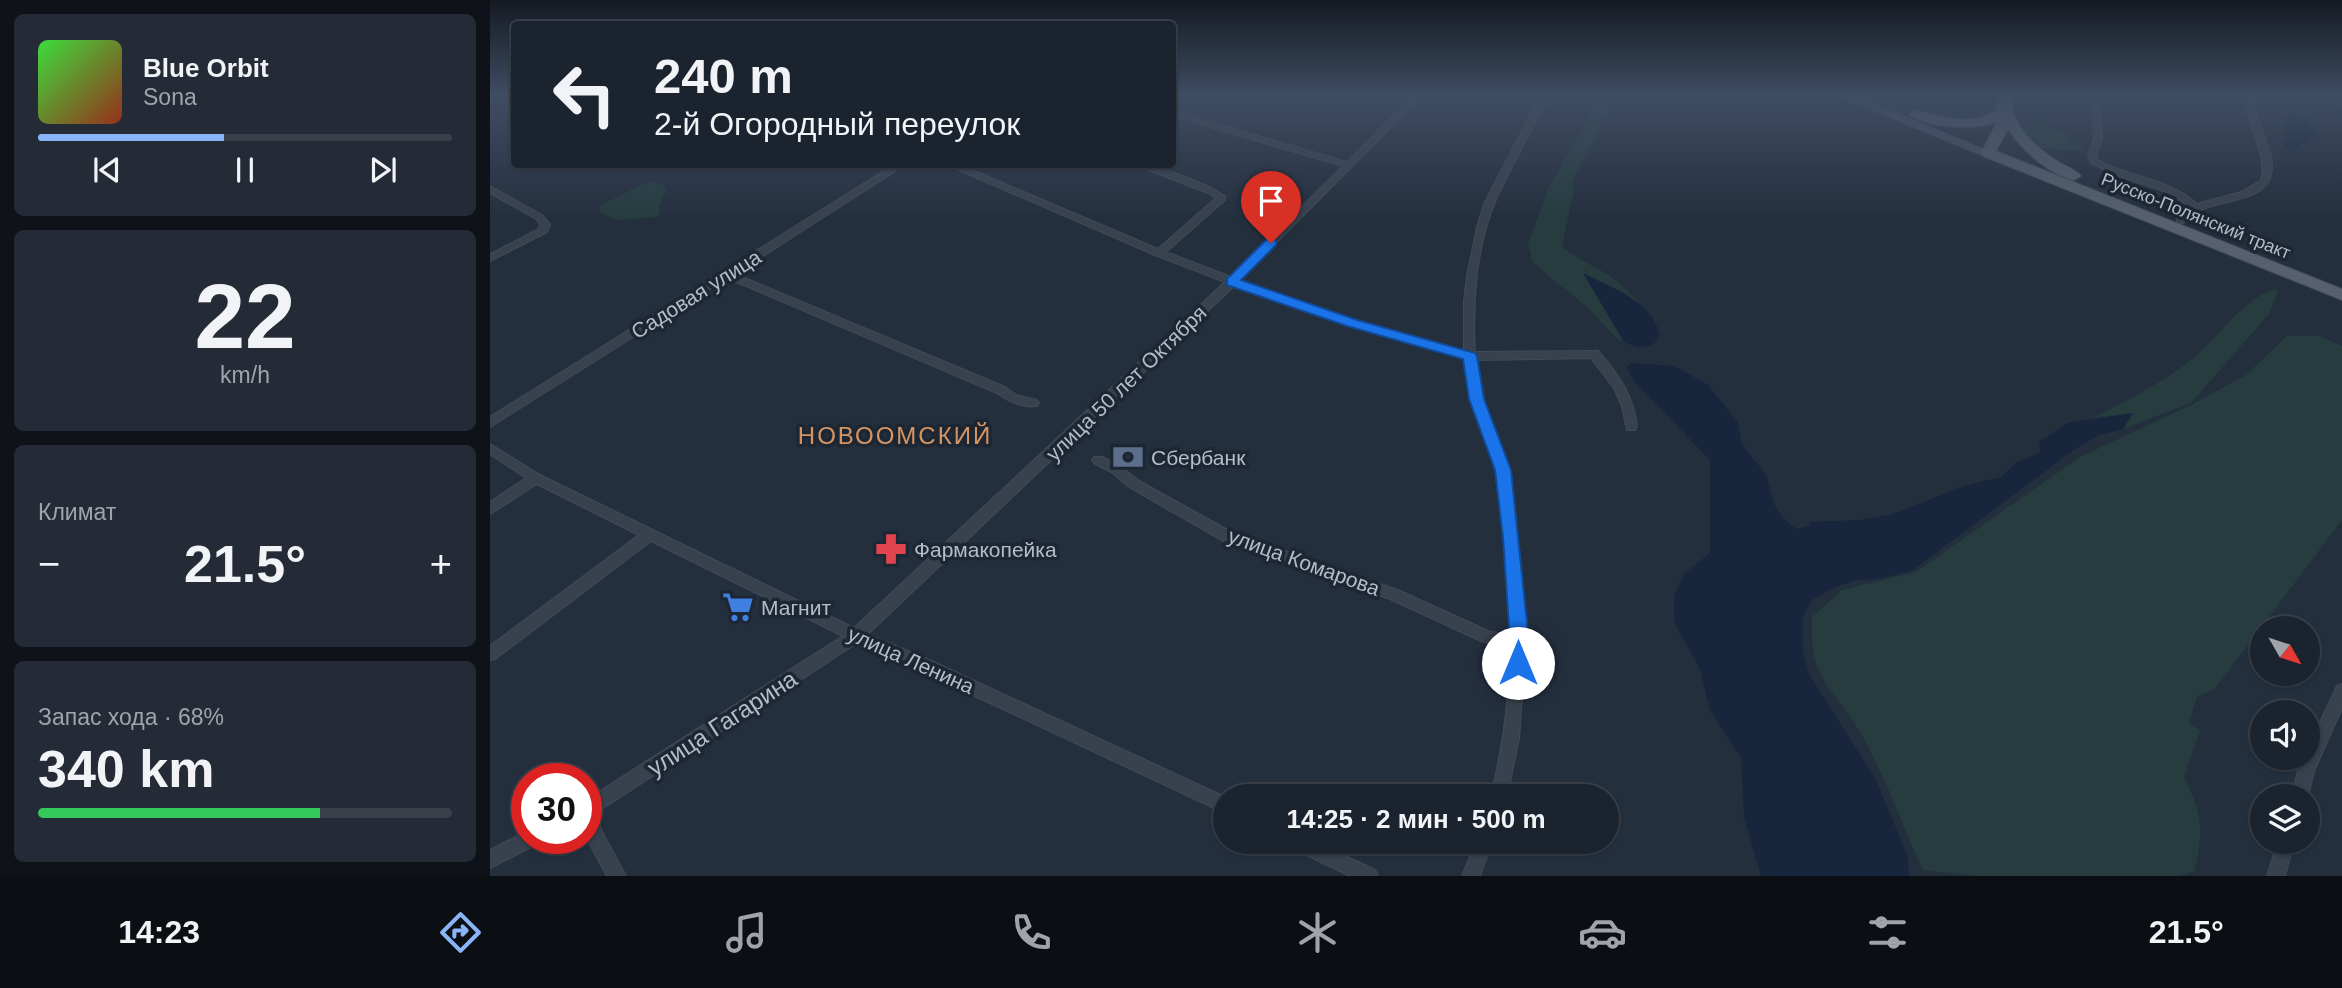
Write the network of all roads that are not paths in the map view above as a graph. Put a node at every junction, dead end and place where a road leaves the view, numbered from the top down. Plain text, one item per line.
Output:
1 (1251, 136) edge
2 (1378, 136) edge
3 (1523, 136) edge
4 (1954, 136) edge
5 (1963, 136) edge
6 (1996, 136) edge
7 (2018, 136) edge
8 (2098, 136) edge
9 (2260, 136) edge
10 (1991, 149) junction
11 (1349, 164) junction
12 (896, 168) edge
13 (958, 168) edge
14 (1148, 168) edge
15 (2096, 187) junction
16 (490, 189) edge
17 (2194, 207) junction
18 (2180, 221) junction
19 (1159, 253) junction
20 (490, 258) edge
21 (726, 274) junction
22 (1232, 282) junction
23 (2342, 285) edge
24 (2342, 295) edge
25 (1470, 356) junction
26 (1032, 404) dead end
27 (490, 423) edge
28 (1631, 428) dead end
29 (490, 448) edge
30 (1098, 460) dead end
31 (536, 478) junction
32 (490, 509) edge
33 (651, 534) junction
34 (857, 635) junction
35 (1520, 642) junction
36 (490, 654) edge
37 (2342, 691) edge
38 (1502, 784) edge
39 (2303, 784) edge
40 (1213, 799) edge
41 (602, 802) edge
42 (511, 848) edge
43 (602, 849) edge
44 (1323, 854) edge
45 (1479, 854) edge
46 (2282, 854) edge
47 (490, 859) edge
48 (617, 876) edge
49 (1369, 876) edge
50 (1471, 876) edge
51 (2276, 876) edge

1 - 11 street
2 - 11 street, улица 50 лет Октября
3 - 25 street
4 - 10 main road, Русско-Полянский тракт
5 - 10 main road, Русско-Полянский тракт
6 - 10 main road
7 - 15 main road
8 - 17 street
9 - 17 street
10 - 15 main road, Русско-Полянский тракт
10 - 24 main road, Русско-Полянский тракт
11 - 22 street, улица 50 лет Октября
12 - 21 street, Садовая улица
13 - 19 street
14 - 19 street
15 - 18 main road, Русско-Полянский тракт
16 - 20 street
17 - 18 street
18 - 23 main road, Русско-Полянский тракт
19 - 22 street
21 - 26 street
21 - 27 street, Садовая улица
22 - 25 street
22 - 34 street, улица 50 лет Октября
25 - 28 street
25 - 35 street
29 - 31 street, улица Ленина
30 - 35 street, улица Комарова
31 - 32 street
31 - 33 street, улица Ленина
33 - 34 street, улица Ленина
33 - 36 street
34 - 40 street, улица Ленина
34 - 41 street, улица Гагарина
35 - 38 street
37 - 39 street
42 - 47 street
43 - 48 street
44 - 49 street
45 - 50 street
46 - 51 street

